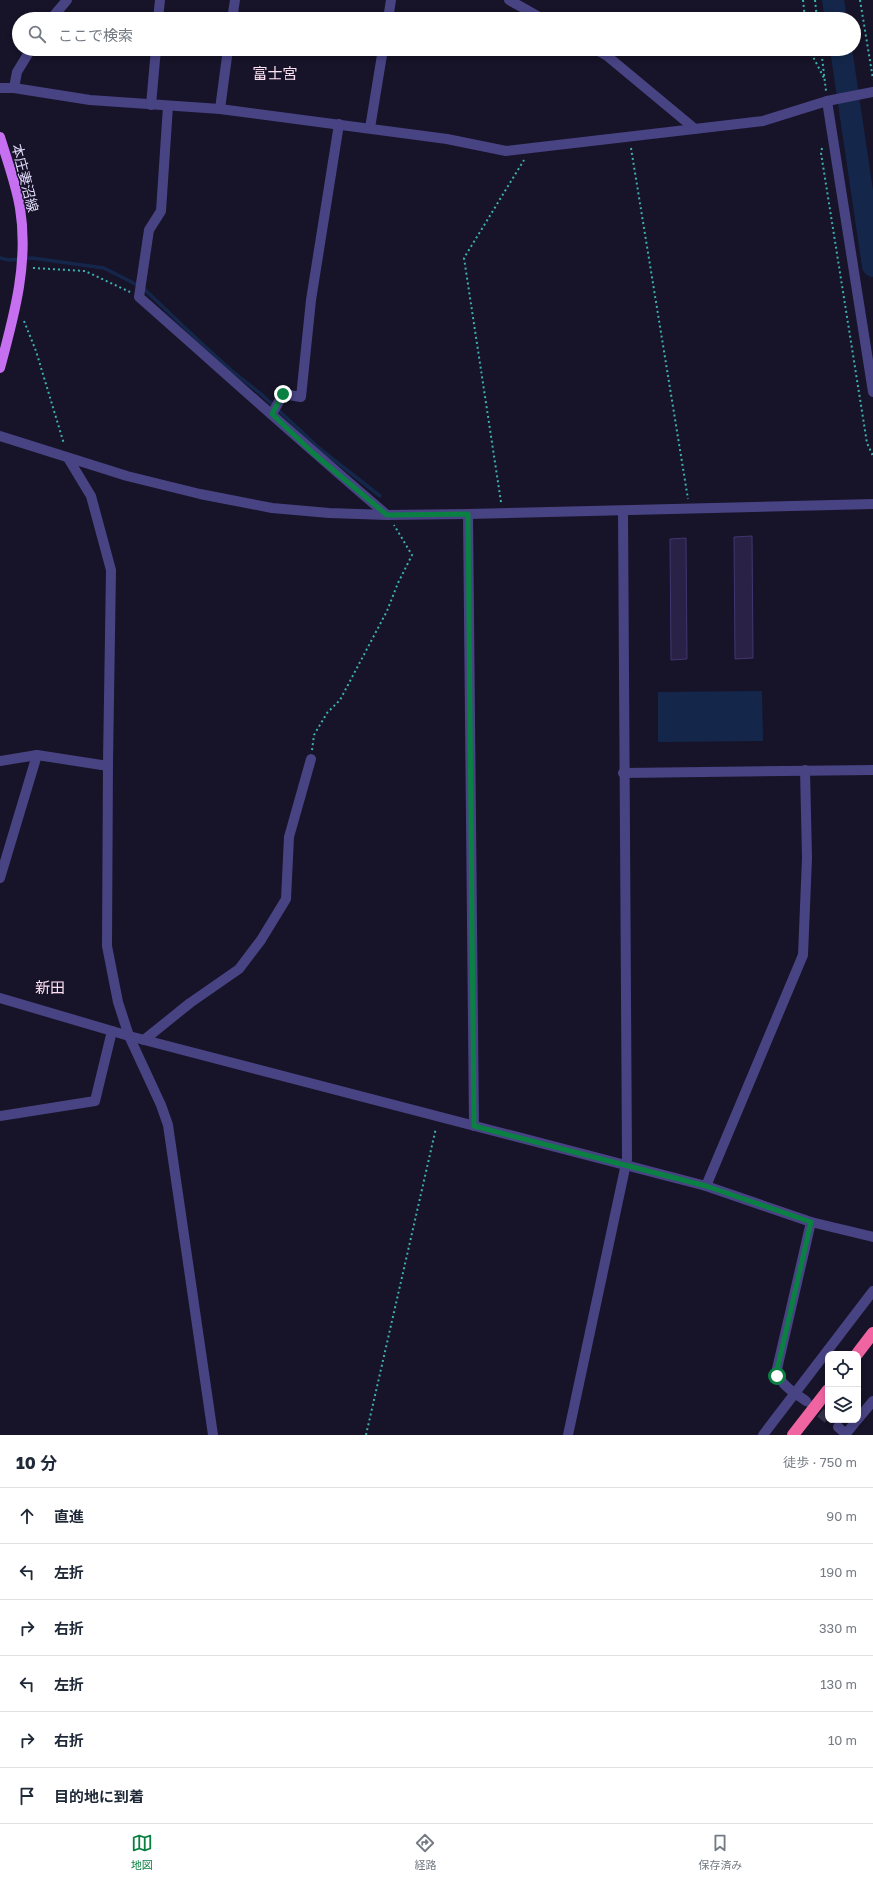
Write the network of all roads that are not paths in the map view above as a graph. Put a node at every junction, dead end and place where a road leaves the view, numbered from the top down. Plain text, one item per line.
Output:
1 (67, 0) edge
2 (160, 0) edge
3 (235, 0) edge
4 (391, 0) edge
5 (509, 0) edge
6 (57, 12) edge
7 (159, 12) edge
8 (233, 12) edge
9 (389, 12) edge
10 (530, 12) edge
11 (27, 56) edge
12 (155, 56) edge
13 (227, 56) edge
14 (382, 56) edge
15 (607, 56) edge
16 (0, 88) edge
17 (14, 88) junction
18 (868, 92) edge
19 (830, 101) junction
20 (151, 105) junction
21 (168, 106) junction
22 (220, 109) junction
23 (339, 124) junction
24 (370, 128) junction
25 (696, 129) junction
26 (0, 137) edge
27 (0, 368) edge
28 (873, 392) edge
29 (272, 414) junction
30 (0, 436) edge
31 (68, 458) junction
32 (873, 504) edge
33 (623, 511) junction
34 (468, 514) junction
35 (387, 515) junction
36 (37, 755) junction
37 (311, 759) road end
38 (0, 760) edge
39 (108, 766) junction
40 (805, 770) junction
41 (873, 770) edge
42 (623, 773) junction
43 (0, 878) edge
44 (0, 998) edge
45 (112, 1030) junction
46 (129, 1036) junction
47 (144, 1040) junction
48 (0, 1116) edge
49 (474, 1126) junction
50 (626, 1165) junction
51 (706, 1186) junction
52 (811, 1222) junction
53 (873, 1237) edge
54 (873, 1291) edge
55 (873, 1333) edge
56 (859, 1351) edge
57 (795, 1393) junction
58 (825, 1394) edge
59 (806, 1401) tunnel mouth
60 (873, 1401) edge
61 (861, 1416) edge
62 (854, 1423) edge
63 (843, 1432) edge
64 (213, 1435) edge
65 (568, 1435) edge
66 (763, 1435) edge
67 (792, 1435) edge

1 - 6 street
2 - 7 street
3 - 8 street
4 - 9 street
5 - 10 street
11 - 17 street
12 - 20 street
13 - 22 street
14 - 24 street
15 - 25 street
16 - 17 street
17 - 20 street
18 - 19 street
19 - 25 street
19 - 28 street
20 - 21 street
21 - 22 street
21 - 29 street
22 - 23 street
23 - 24 street
23 - 29 street
24 - 25 street
26 - 27 main road, 本庄妻沼線
29 - 35 street
30 - 31 street
31 - 35 street
31 - 39 street
32 - 33 street
33 - 34 street
33 - 42 street
34 - 35 street
34 - 49 street
36 - 38 street
36 - 39 street
36 - 43 street
37 - 47 street
39 - 46 street
40 - 41 street
40 - 42 street
40 - 51 street
42 - 50 street
44 - 45 street
45 - 46 street
45 - 48 street
46 - 47 street
46 - 64 street
47 - 49 street
49 - 50 street
50 - 51 street
50 - 65 street
51 - 52 street
52 - 53 street
52 - 57 street
54 - 57 street
55 - 56 highway
57 - 59 street
57 - 66 street
58 - 67 highway
60 - 61 street
62 - 63 street

